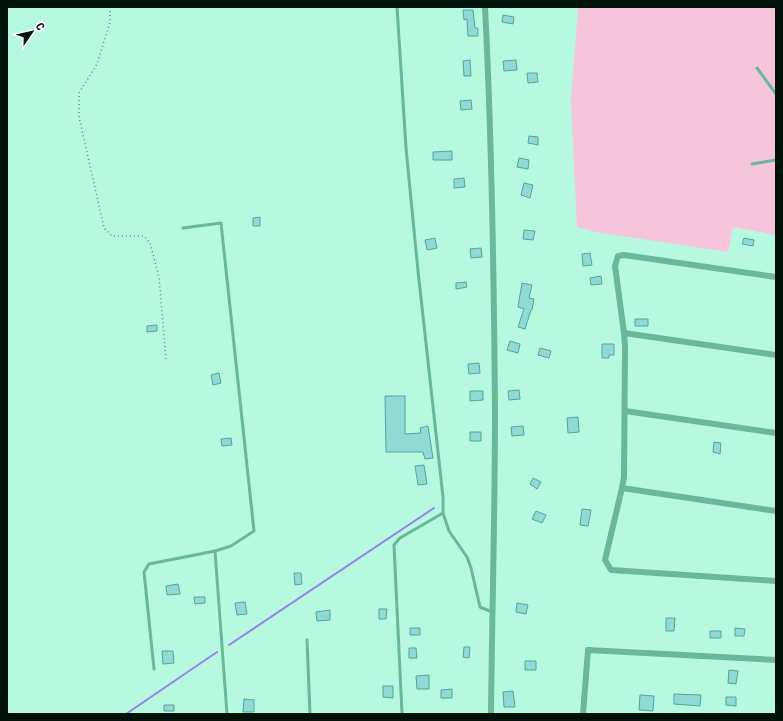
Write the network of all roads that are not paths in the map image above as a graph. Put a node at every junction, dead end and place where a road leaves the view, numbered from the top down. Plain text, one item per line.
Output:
1 (397, 7) edge
2 (485, 7) edge
3 (757, 68) dead end
4 (776, 94) edge
5 (776, 160) edge
6 (752, 164) dead end
7 (183, 228) dead end
8 (776, 277) edge
9 (624, 333) junction
10 (776, 355) edge
11 (625, 411) junction
12 (776, 433) edge
13 (622, 488) junction
14 (776, 511) edge
15 (443, 513) junction
16 (215, 551) junction
17 (776, 581) edge
18 (492, 612) junction
19 (307, 640) dead end
20 (776, 660) edge
21 (154, 669) dead end
22 (226, 714) edge
23 (310, 714) edge
24 (402, 714) edge
25 (491, 714) edge
26 (583, 714) edge

1 - 15 lane
2 - 18 street
3 - 4 lane
5 - 6 lane
7 - 16 lane
8 - 9 street
9 - 10 street
9 - 11 street
11 - 12 street
11 - 13 street
13 - 14 street
13 - 17 street
15 - 18 lane
15 - 24 lane
16 - 21 lane
16 - 22 lane
18 - 25 street
19 - 23 lane
20 - 26 street

